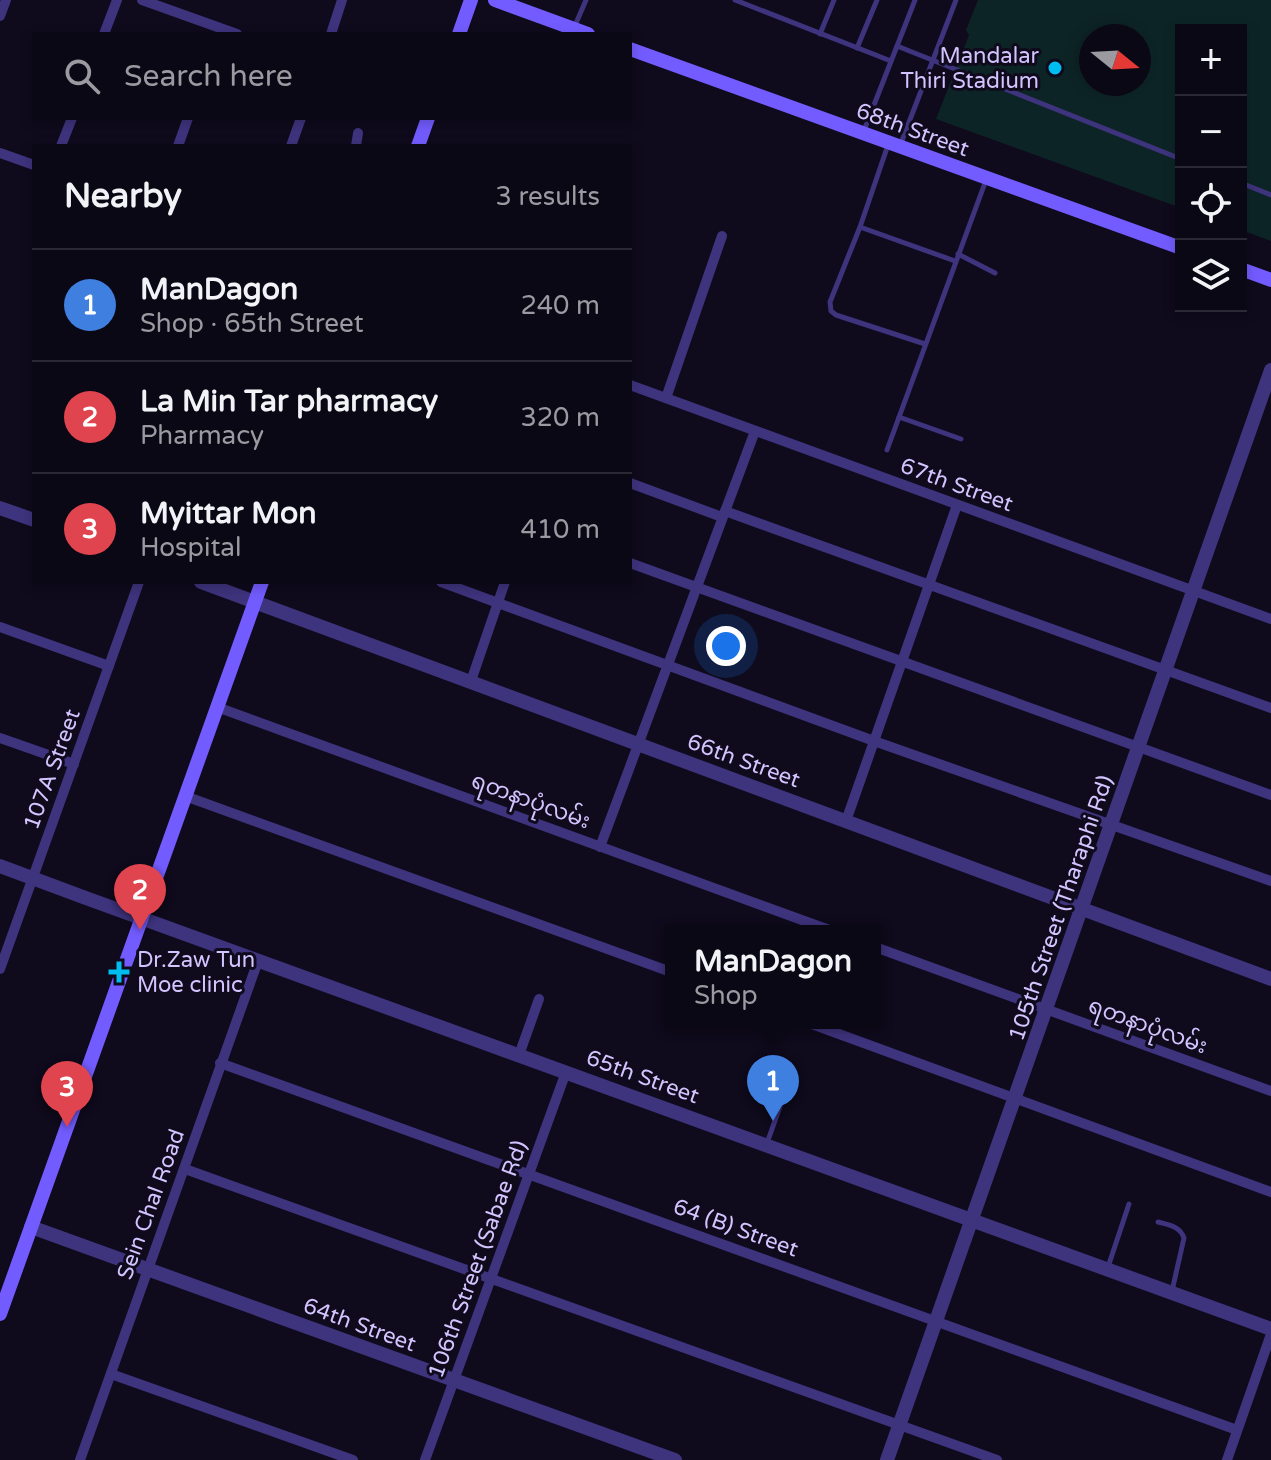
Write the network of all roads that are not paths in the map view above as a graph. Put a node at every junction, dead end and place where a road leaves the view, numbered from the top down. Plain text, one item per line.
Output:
1 (6, 0) edge
2 (117, 0) edge
3 (142, 0) edge
4 (342, 0) edge
5 (471, 0) edge
6 (495, 0) edge
7 (586, 0) edge
8 (735, 0) edge
9 (751, 0) edge
10 (834, 0) edge
11 (877, 0) edge
12 (915, 0) edge
13 (956, 0) edge
14 (755, 8) junction
15 (0, 16) edge
16 (221, 31) edge
17 (105, 32) edge
18 (332, 32) edge
19 (460, 32) edge
20 (581, 32) edge
21 (820, 34) junction
22 (897, 46) junction
23 (857, 48) junction
24 (632, 50) edge
25 (933, 60) junction
26 (891, 61) junction
27 (71, 120) edge
28 (187, 120) edge
29 (300, 120) edge
30 (427, 120) edge
31 (358, 133) dead end
32 (863, 135) junction
33 (62, 144) edge
34 (179, 144) edge
35 (292, 144) edge
36 (356, 144) edge
37 (419, 144) edge
38 (894, 146) junction
39 (0, 153) edge
40 (1175, 157) edge
41 (32, 164) edge
42 (987, 178) junction
43 (1247, 185) edge
44 (1271, 195) edge
45 (860, 227) junction
46 (722, 236) dead end
47 (1175, 246) edge
48 (957, 257) junction
49 (1247, 271) edge
50 (995, 273) dead end
51 (1271, 280) edge
52 (925, 344) junction
53 (1271, 370) edge
54 (632, 386) edge
55 (666, 398) junction
56 (899, 417) junction
57 (755, 431) junction
58 (961, 439) dead end
59 (887, 450) dead end
60 (632, 484) edge
61 (957, 505) junction
62 (0, 508) edge
63 (724, 514) junction
64 (32, 519) edge
65 (632, 564) edge
66 (138, 584) edge
67 (206, 584) edge
68 (261, 584) edge
69 (447, 584) edge
70 (504, 584) edge
71 (930, 584) junction
72 (697, 587) junction
73 (1195, 591) junction
74 (498, 601) junction
75 (255, 602) junction
76 (1271, 619) edge
77 (0, 627) edge
78 (903, 660) junction
79 (109, 666) junction
80 (667, 666) junction
81 (1167, 670) junction
82 (471, 681) junction
83 (217, 707) junction
84 (1271, 708) edge
85 (0, 738) edge
86 (874, 741) junction
87 (638, 745) junction
88 (1140, 746) junction
89 (74, 764) junction
90 (1271, 795) edge
91 (185, 796) junction
92 (846, 821) junction
93 (1113, 824) junction
94 (600, 847) junction
95 (0, 866) edge
96 (33, 878) junction
97 (1271, 881) edge
98 (1083, 909) junction
99 (141, 919) junction
100 (815, 925) edge
101 (881, 949) edge
102 (258, 961) junction
103 (0, 969) edge
104 (665, 970) edge
105 (1271, 979) edge
106 (539, 999) dead end
107 (1047, 1010) junction
108 (826, 1029) edge
109 (519, 1055) junction
110 (220, 1063) junction
111 (566, 1072) junction
112 (787, 1087) dead end
113 (1271, 1091) edge
114 (1016, 1097) junction
115 (767, 1144) junction
116 (185, 1169) junction
117 (528, 1175) junction
118 (1271, 1192) edge
119 (1129, 1204) dead end
120 (973, 1218) junction
121 (1158, 1222) dead end
122 (31, 1227) junction
123 (1107, 1268) junction
124 (148, 1269) junction
125 (492, 1280) junction
126 (1172, 1292) junction
127 (0, 1314) edge
128 (937, 1320) junction
129 (1271, 1332) edge
130 (111, 1374) junction
131 (454, 1382) junction
132 (900, 1426) junction
133 (1237, 1430) junction
134 (80, 1460) edge
135 (353, 1460) edge
136 (425, 1460) edge
137 (675, 1460) edge
138 (887, 1460) edge
139 (997, 1460) edge
140 (1227, 1460) edge

1 - 15 street
2 - 17 street
3 - 16 street
4 - 18 street
5 - 19 main road
6 - 20 main road
7 - 20 lane
8 - 14 lane
9 - 14 lane
10 - 21 lane
11 - 23 lane
12 - 22 lane
13 - 25 lane
14 - 21 lane
21 - 23 lane
22 - 25 lane
22 - 26 lane
23 - 26 lane
24 - 32 main road, 68th Street
25 - 38 lane
25 - 40 lane
26 - 32 lane
27 - 33 street
28 - 34 street
29 - 35 street
30 - 37 main road
31 - 36 street
32 - 38 main road, 68th Street
38 - 42 main road, 68th Street
38 - 45 lane
39 - 41 street
42 - 47 main road, 68th Street
42 - 48 lane
43 - 44 lane
45 - 48 lane
45 - 52 lane
46 - 55 street
48 - 50 lane
48 - 52 lane
49 - 51 main road
52 - 56 lane
53 - 73 street, 105th Street (Tharaphi Rd)
54 - 55 street, 67th Street
55 - 57 street, 67th Street
56 - 58 lane
56 - 59 lane
57 - 61 street, 67th Street
57 - 63 street
60 - 63 street
61 - 71 street
61 - 73 street, 67th Street
62 - 64 street
63 - 71 street
63 - 72 street
65 - 72 street
66 - 79 street, 107A Street
67 - 75 street, 66th Street
68 - 75 main road
69 - 74 street
70 - 74 street
71 - 78 street
71 - 81 street
72 - 78 street
72 - 80 street
73 - 76 street, 67th Street
73 - 81 street, 105th Street (Tharaphi Rd)
74 - 80 street
74 - 82 street
75 - 82 street, 66th Street
75 - 83 main road
77 - 79 street
78 - 86 street
78 - 88 street
79 - 89 street, 107A Street
80 - 86 street
80 - 87 street
81 - 84 street
81 - 88 street, 105th Street (Tharaphi Rd)
82 - 87 street, 66th Street
83 - 91 main road
83 - 94 street, ရတနာပုံလမ်း
85 - 89 street
86 - 92 street
86 - 93 street
87 - 92 street, 66th Street
87 - 94 street
88 - 90 street
88 - 93 street, 105th Street (Tharaphi Rd)
89 - 96 street, 107A Street
91 - 99 main road
91 - 104 street
92 - 98 street, 66th Street
93 - 97 street
93 - 98 street, 105th Street (Tharaphi Rd)
94 - 100 street, ရတနာပုံလမ်း
95 - 96 street, 65th Street
96 - 99 street, 65th Street
96 - 103 street, 107A Street
98 - 105 street, 66th Street
98 - 107 street, 105th Street (Tharaphi Rd)
99 - 102 street, 65th Street
99 - 122 main road
101 - 107 street, ရတနာပုံလမ်း
102 - 109 street, 65th Street
102 - 110 street, Sein Chal Road
106 - 109 street
107 - 113 street, ရတနာပုံလမ်း
107 - 114 street, 105th Street (Tharaphi Rd)
108 - 114 street
109 - 111 street, 65th Street
110 - 116 street, Sein Chal Road
110 - 117 street, 64 (B) Street
111 - 115 street, 65th Street
111 - 117 street, 106th Street (Sabae Rd)
112 - 115 lane
114 - 118 street
114 - 120 street, 105th Street (Tharaphi Rd)
115 - 120 street, 65th Street
116 - 124 street, Sein Chal Road
116 - 125 street
117 - 125 street, 106th Street (Sabae Rd)
117 - 128 street, 64 (B) Street
119 - 123 lane
120 - 123 street, 65th Street
120 - 128 street, 105th Street (Tharaphi Rd)
121 - 126 lane
122 - 124 street, 64th Street
122 - 127 main road
123 - 126 street, 65th Street
124 - 130 street, Sein Chal Road
124 - 131 street, 64th Street
125 - 131 street, 106th Street (Sabae Rd)
125 - 132 street
126 - 129 street, 65th Street
128 - 132 street, 105th Street (Tharaphi Rd)
128 - 133 street, 64 (B) Street
129 - 133 street
130 - 134 street, Sein Chal Road
130 - 135 street
131 - 136 street, 106th Street (Sabae Rd)
131 - 137 street, 64th Street
132 - 138 street, 105th Street (Tharaphi Rd)
132 - 139 street
133 - 140 street

